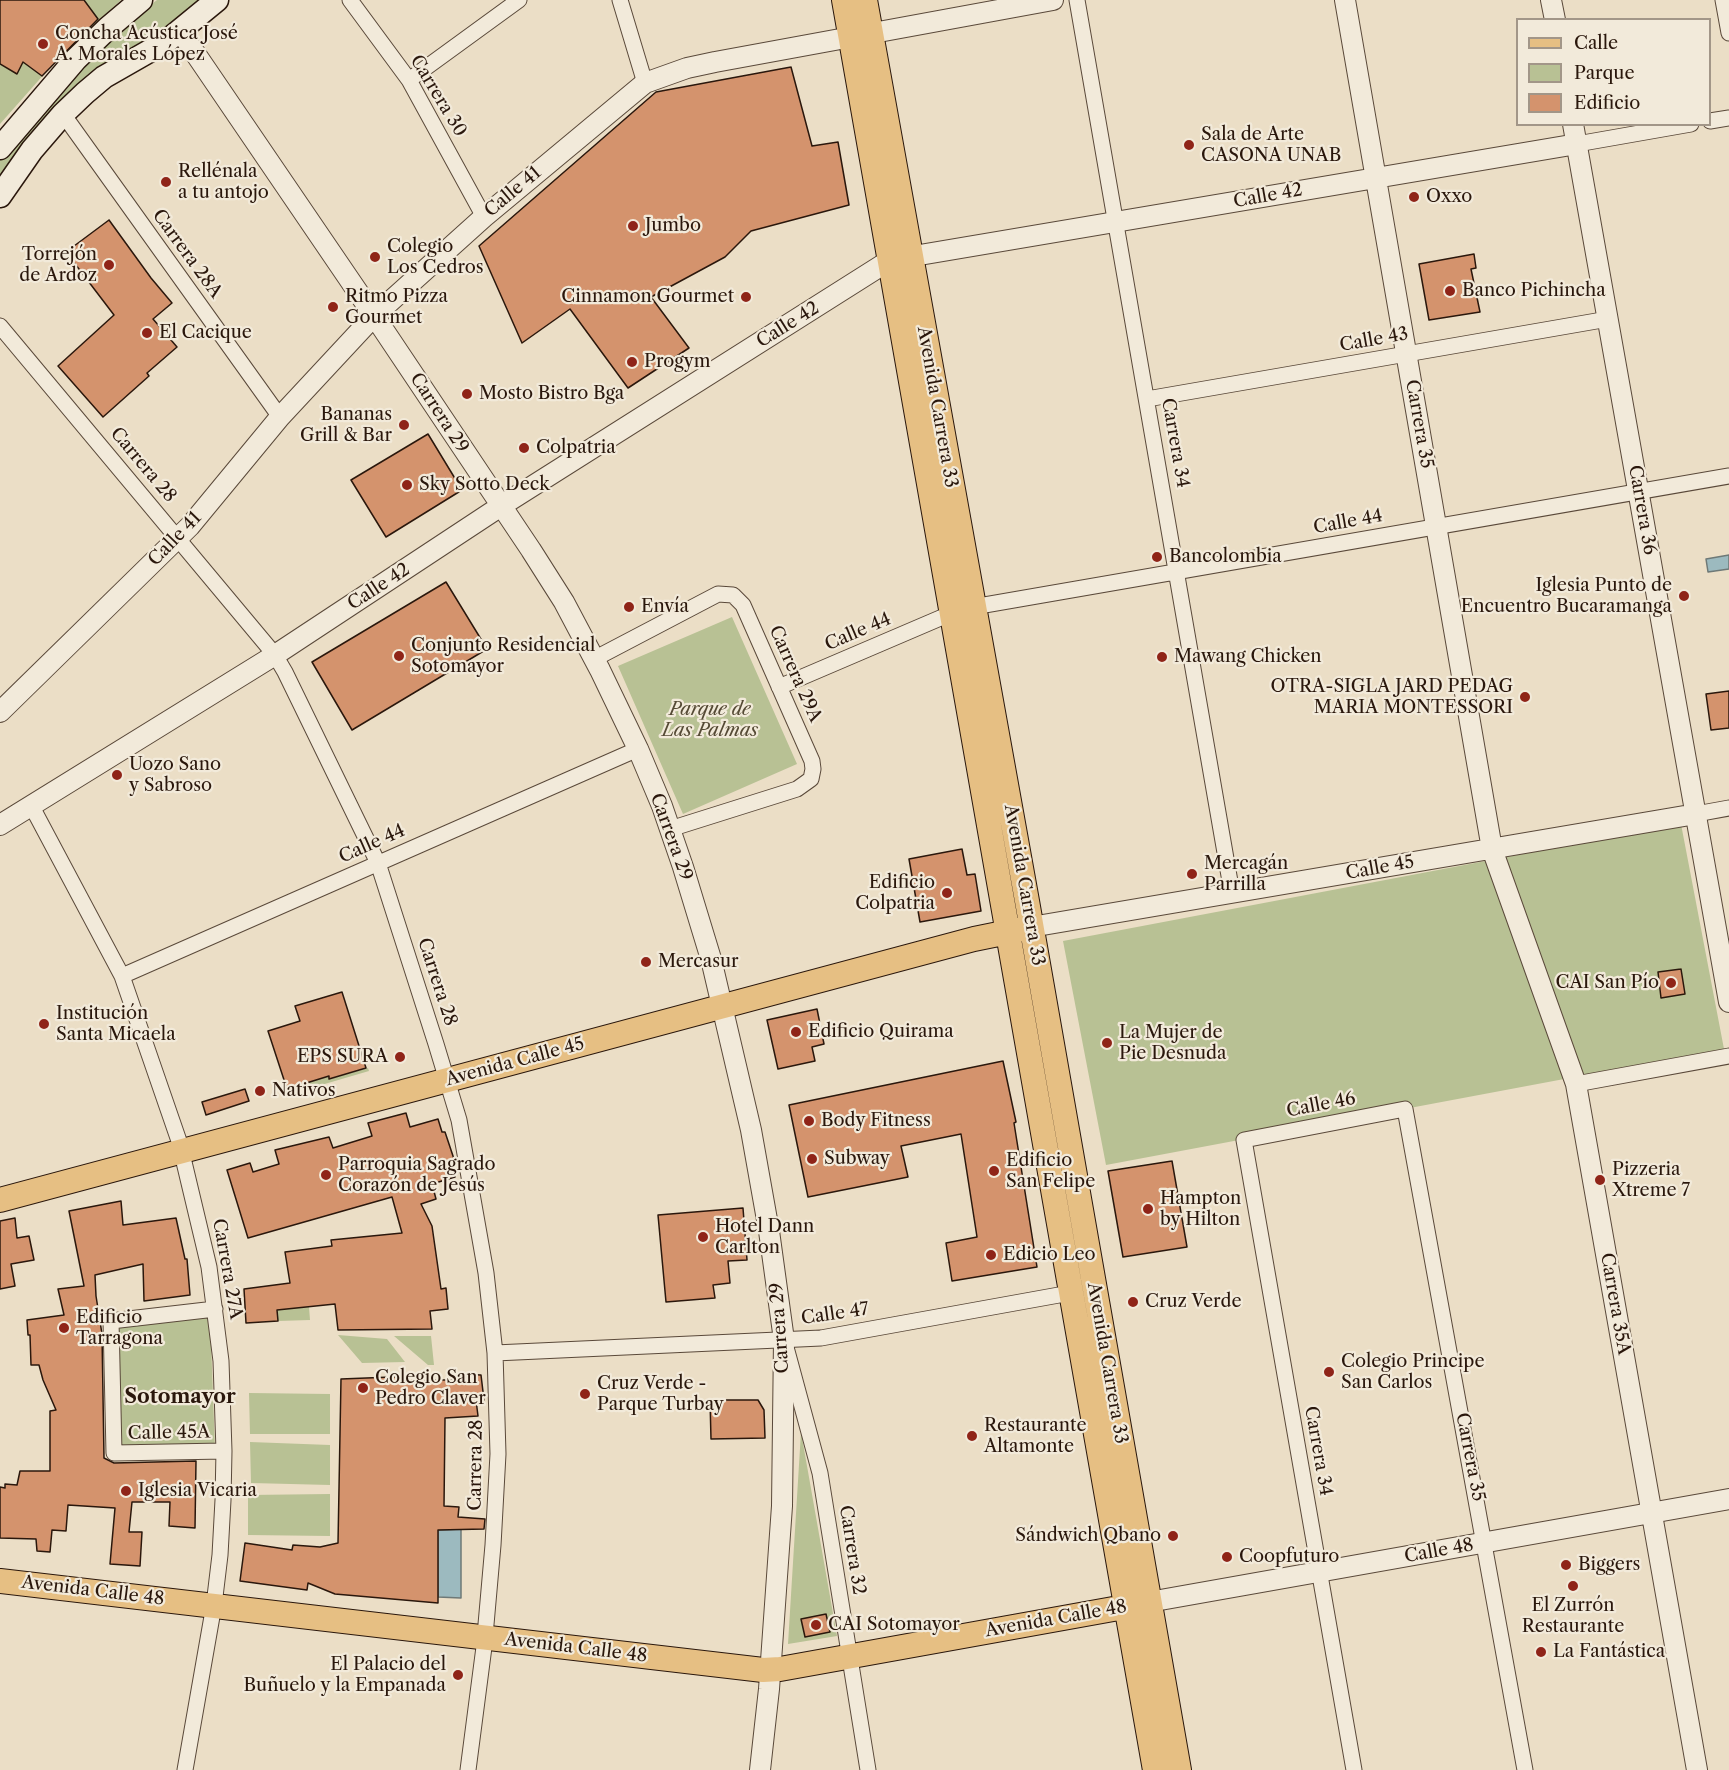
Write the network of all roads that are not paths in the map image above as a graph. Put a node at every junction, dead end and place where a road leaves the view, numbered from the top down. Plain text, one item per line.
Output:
1 (141, 0) edge
2 (217, 0) edge
3 (350, 0) edge
4 (520, 0) edge
5 (620, 0) edge
6 (844, 0) edge
7 (865, 0) edge
8 (1053, 0) edge
9 (1077, 0) edge
10 (1345, 0) edge
11 (1551, 0) edge
12 (1723, 0) edge
13 (1555, 18) edge
14 (180, 31) junction
15 (1729, 33) edge
16 (860, 34) junction
17 (409, 80) junction
18 (645, 83) junction
19 (63, 114) junction
20 (1729, 118) edge
21 (1711, 121) edge
22 (1573, 126) edge
23 (1680, 126) edge
24 (1577, 144) junction
25 (0, 148) edge
26 (1377, 177) junction
27 (0, 196) edge
28 (484, 217) junction
29 (1117, 221) junction
30 (900, 258) junction
31 (374, 316) junction
32 (1608, 319) junction
33 (0, 326) edge
34 (1407, 354) junction
35 (1147, 399) junction
36 (280, 417) junction
37 (1729, 476) edge
38 (1639, 492) junction
39 (501, 506) junction
40 (1437, 526) junction
41 (178, 537) junction
42 (1177, 572) junction
43 (963, 610) junction
44 (275, 655) junction
45 (594, 659) junction
46 (779, 687) junction
47 (0, 712) edge
48 (638, 749) junction
49 (31, 805) junction
50 (1729, 808) edge
51 (1696, 814) junction
52 (0, 825) edge
53 (670, 829) junction
54 (1492, 849) junction
55 (378, 863) junction
56 (1233, 893) junction
57 (1031, 927) junction
58 (1007, 932) junction
59 (122, 976) junction
60 (1729, 1002) edge
61 (723, 1006) junction
62 (1729, 1056) edge
63 (448, 1080) junction
64 (1576, 1084) junction
65 (1405, 1109) joint
66 (1244, 1140) joint
67 (182, 1151) junction
68 (0, 1200) edge
69 (1070, 1293) junction
70 (215, 1309) junction
71 (784, 1340) junction
72 (495, 1353) junction
73 (224, 1451) junction
74 (1729, 1499) edge
75 (1651, 1513) junction
76 (1485, 1543) junction
77 (1320, 1572) junction
78 (0, 1581) edge
79 (1149, 1602) junction
80 (214, 1605) junction
81 (1125, 1606) junction
82 (485, 1637) junction
83 (849, 1656) junction
84 (770, 1670) junction
85 (185, 1770) edge
86 (468, 1770) edge
87 (760, 1770) edge
88 (868, 1770) edge
89 (1155, 1770) edge
90 (1179, 1770) edge
91 (1354, 1770) edge
92 (1525, 1770) edge
93 (1697, 1770) edge

1 - 25 main road
2 - 14 main road
3 - 17 street, Carrera 30
4 - 17 street
5 - 18 street
6 - 16 main road, Avenida Carrera 33
7 - 16 main road, Avenida Carrera 33
8 - 16 street, Calle 41
9 - 29 street, Carrera 34
10 - 26 street, Carrera 35
11 - 13 street
12 - 15 street
14 - 19 main road
14 - 31 street, Carrera 29
16 - 18 street, Calle 41
16 - 30 main road, Avenida Carrera 33
17 - 28 street, Carrera 30
18 - 28 street, Calle 41
19 - 27 main road
19 - 36 street, Carrera 28A
20 - 21 street
22 - 24 street, Carrera 36
23 - 24 street, Calle 42
24 - 26 street, Calle 42
24 - 32 street, Carrera 36
26 - 29 street, Calle 42
26 - 34 street, Carrera 35
28 - 31 street, Calle 41
29 - 30 street, Calle 42
29 - 35 street, Carrera 34
30 - 39 street, Calle 42
30 - 43 main road, Avenida Carrera 33
31 - 36 street, Calle 41
31 - 39 street, Carrera 29
32 - 34 street, Calle 43
32 - 38 street, Carrera 36
33 - 41 street, Carrera 28
34 - 35 street, Calle 43
34 - 40 street, Carrera 35
35 - 42 street, Carrera 34
36 - 41 street, Calle 41
37 - 38 street, Calle 44
38 - 40 street, Calle 44
38 - 51 street, Carrera 36
39 - 44 street, Calle 42
39 - 45 street, Carrera 29
40 - 42 street, Calle 44
40 - 54 street, Carrera 35
41 - 44 street, Carrera 28
41 - 47 street, Calle 41
42 - 43 street, Calle 44
42 - 56 street, Carrera 34
43 - 46 street, Calle 44
43 - 57 main road, Avenida Carrera 33
43 - 58 main road, Avenida Carrera 33
44 - 49 street, Calle 42
44 - 55 street, Carrera 28
45 - 46 street, Carrera 29A
45 - 48 street, Carrera 29
46 - 53 street, Carrera 29A
48 - 53 street, Carrera 29
48 - 55 street, Calle 44
49 - 52 street, Calle 42
49 - 59 street, Carrera 27A
50 - 51 street, Calle 45
51 - 54 street, Calle 45
51 - 60 street, Carrera 36
53 - 61 street, Carrera 29
54 - 56 street, Calle 45
54 - 64 street, Carrera 35A
55 - 59 street, Calle 44
55 - 63 street, Carrera 28
56 - 57 street, Calle 45
57 - 58 main road, Avenida Calle 45
57 - 79 main road, Avenida Carrera 33
58 - 61 main road, Avenida Calle 45
58 - 69 main road, Avenida Carrera 33
59 - 67 street, Carrera 27A
61 - 63 main road, Avenida Calle 45
61 - 71 street, Carrera 29
62 - 64 street
63 - 67 main road, Avenida Calle 45
63 - 72 street, Carrera 28
64 - 75 street, Carrera 35A
65 - 66 street, Calle 46
65 - 76 street, Carrera 35
66 - 77 street, Carrera 34
67 - 68 main road, Avenida Calle 45
67 - 70 street, Carrera 27A
69 - 71 street, Calle 47
69 - 81 main road, Avenida Carrera 33
70 - 73 street, Carrera 27A
70 - 73 street, Calle 45A
71 - 72 street, Calle 47
71 - 83 street, Carrera 32
71 - 84 street, Carrera 29
72 - 82 street, Carrera 28
73 - 80 street, Carrera 27A
74 - 75 street, Calle 48
75 - 76 street, Calle 48
75 - 93 street, Carrera 35A
76 - 77 street, Calle 48
76 - 92 street, Carrera 35
77 - 79 street, Calle 48
77 - 91 street, Carrera 34
78 - 80 main road, Avenida Calle 48
79 - 81 main road, Avenida Calle 48
79 - 90 main road, Avenida Carrera 33
80 - 82 main road, Avenida Calle 48
80 - 85 street, Carrera 27A
81 - 83 main road, Avenida Calle 48
81 - 89 main road, Avenida Carrera 33
82 - 84 main road, Avenida Calle 48
82 - 86 street, Carrera 28
83 - 84 main road, Avenida Calle 48
83 - 88 street, Carrera 32
84 - 87 street, Carrera 29

